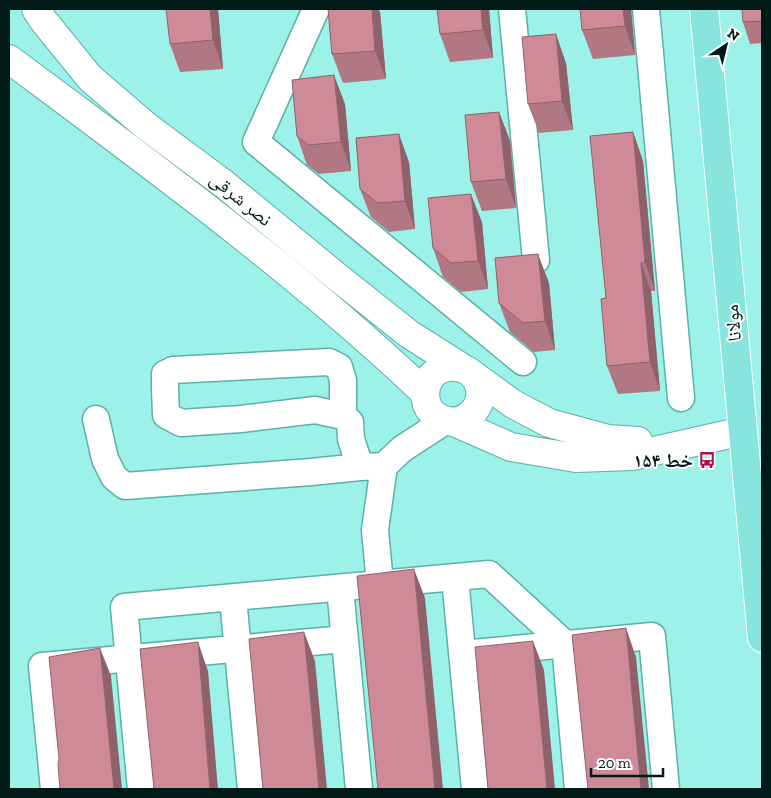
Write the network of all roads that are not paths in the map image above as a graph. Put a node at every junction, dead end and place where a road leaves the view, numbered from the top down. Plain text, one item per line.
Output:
1 (36, 9) edge
2 (316, 9) edge
3 (512, 9) edge
4 (646, 9) edge
5 (704, 9) edge
6 (9, 59) edge
7 (536, 260) edge
8 (522, 362) dead end
9 (468, 371) junction
10 (425, 397) junction
11 (681, 398) dead end
12 (343, 416) junction
13 (96, 419) dead end
14 (450, 422) junction
15 (743, 431) junction
16 (682, 444) junction
17 (382, 461) junction
18 (455, 578) junction
19 (380, 584) junction
20 (340, 588) junction
21 (233, 598) junction
22 (762, 638) edge
23 (345, 639) junction
24 (565, 644) junction
25 (238, 648) junction
26 (462, 654) junction
27 (129, 658) junction
28 (54, 789) edge
29 (142, 789) edge
30 (251, 789) edge
31 (359, 789) edge
32 (475, 789) edge
33 (578, 789) edge
34 (666, 789) edge

1 - 9 street, نصر شرقی
2 - 8 street
3 - 7 street
4 - 11 street
5 - 15 main road, مولانا
6 - 10 street, نصر شرقی
9 - 10 street
9 - 14 street
9 - 16 street, نصر شرقی
10 - 14 street
10 - 17 street
12 - 12 street
12 - 17 street
13 - 17 street
14 - 16 street
14 - 17 street
15 - 16 street
15 - 22 main road, مولانا
17 - 19 street
18 - 19 street
18 - 24 street
18 - 26 street
19 - 20 street
20 - 21 street
20 - 23 street
21 - 25 street
21 - 27 street
23 - 25 street
23 - 31 street
24 - 26 street
24 - 33 street
24 - 34 street
25 - 27 street
25 - 30 street
26 - 32 street
27 - 28 street
27 - 29 street

